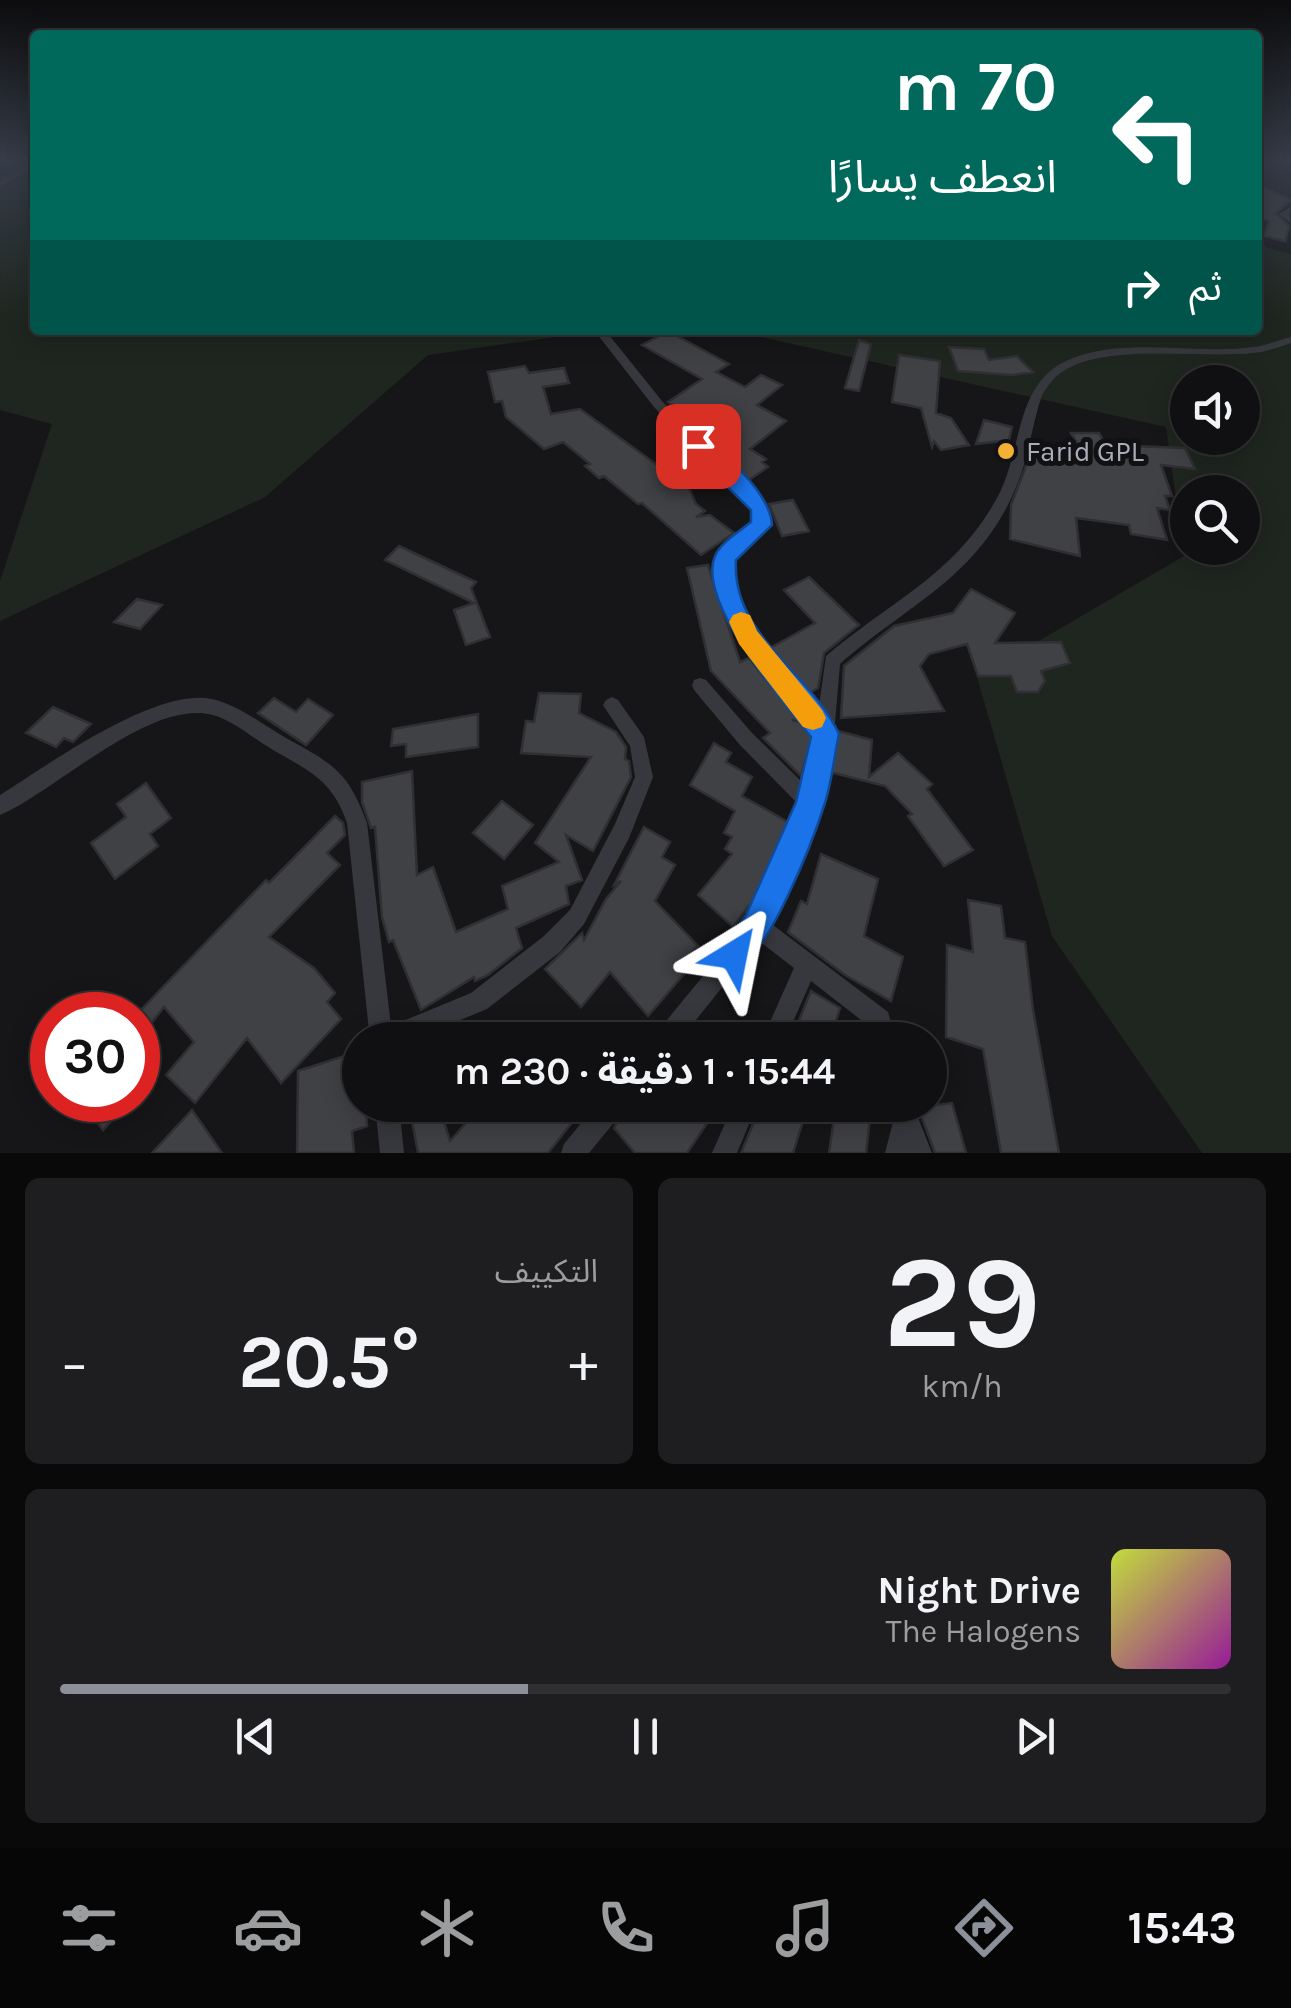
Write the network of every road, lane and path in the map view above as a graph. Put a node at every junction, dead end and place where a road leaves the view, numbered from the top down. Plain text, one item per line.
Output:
1 (603, 335) edge
2 (1291, 340) edge
3 (700, 684) dead end
4 (612, 705) dead end
5 (825, 734) junction
6 (810, 803) junction
7 (0, 806) edge
8 (758, 926) junction
9 (806, 964) junction
10 (380, 1022) edge
11 (428, 1022) edge
12 (680, 1022) edge
13 (782, 1022) edge
14 (880, 1022) edge
15 (389, 1122) edge
16 (598, 1122) edge
17 (738, 1122) edge
18 (901, 1122) edge
19 (907, 1122) edge
20 (392, 1153) edge
21 (573, 1153) edge
22 (724, 1153) edge
23 (896, 1153) edge
24 (920, 1153) edge

1 - 5 street
2 - 5 street
3 - 6 street
4 - 11 street
5 - 6 street
6 - 8 street
7 - 10 street
8 - 9 street
8 - 12 street
9 - 13 street
9 - 14 street
15 - 20 street
16 - 21 street
17 - 22 street
18 - 23 street
19 - 24 street

